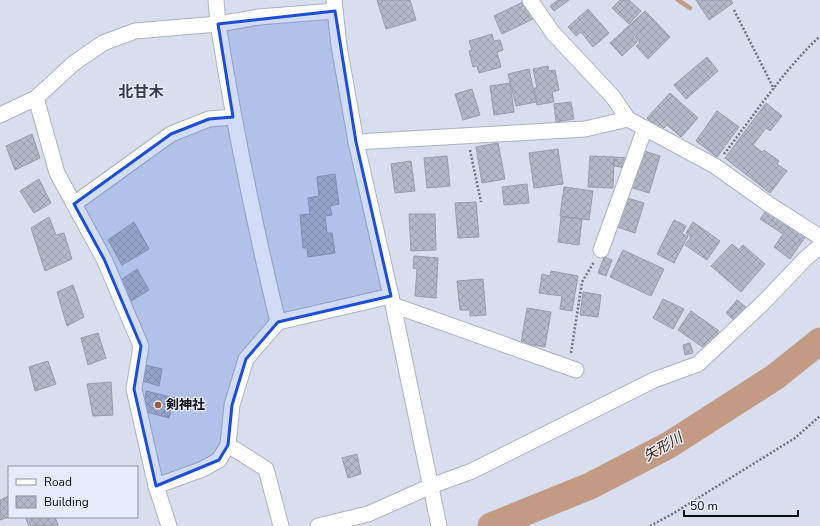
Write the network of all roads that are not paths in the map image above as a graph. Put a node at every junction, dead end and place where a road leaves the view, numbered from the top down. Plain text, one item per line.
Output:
1 (216, 0) edge
2 (530, 0) edge
3 (335, 5) edge
4 (218, 24) junction
5 (36, 98) junction
6 (0, 115) edge
7 (233, 117) junction
8 (628, 119) junction
9 (645, 128) junction
10 (356, 142) junction
11 (74, 204) junction
12 (820, 237) edge
13 (820, 246) edge
14 (601, 250) road end
15 (392, 300) junction
16 (278, 322) junction
17 (572, 369) road end
18 (228, 445) junction
19 (156, 486) junction
20 (431, 486) junction
21 (169, 526) edge
22 (281, 526) edge
23 (318, 526) edge
24 (439, 526) edge

1 - 4 street
2 - 8 street
3 - 4 street
3 - 10 street
4 - 5 street
4 - 7 street
5 - 6 street
5 - 11 street
7 - 11 street
7 - 16 street
8 - 9 street
8 - 10 street
9 - 12 street
9 - 14 street
10 - 15 street
11 - 19 street
13 - 20 street
15 - 16 street
15 - 17 street
15 - 20 street
16 - 18 street
18 - 19 street
18 - 22 street
19 - 21 street
20 - 23 street
20 - 24 street

